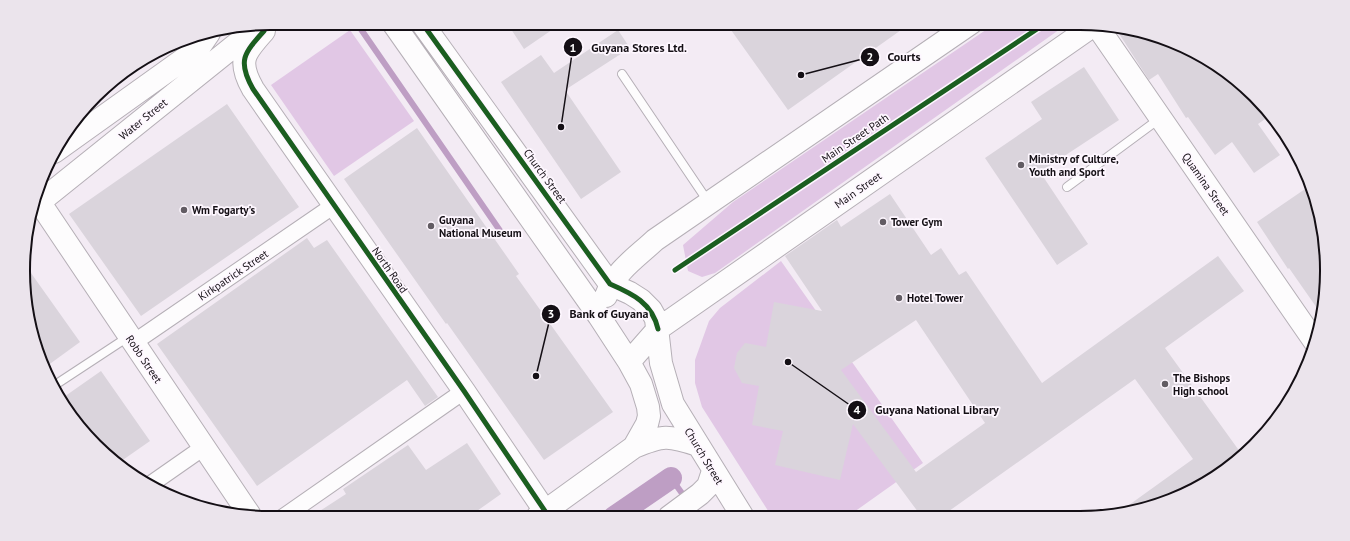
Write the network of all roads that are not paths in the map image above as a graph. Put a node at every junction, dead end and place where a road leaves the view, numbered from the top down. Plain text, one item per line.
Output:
1 (398, 30) edge
2 (427, 30) edge
3 (961, 30) edge
4 (254, 31) edge
5 (256, 31) edge
6 (1089, 31) edge
7 (1100, 31) edge
8 (204, 39) edge
9 (622, 74) dead end
10 (1160, 118) junction
11 (67, 142) edge
12 (1067, 187) dead end
13 (41, 200) edge
14 (709, 203) junction
15 (39, 204) edge
16 (333, 206) junction
17 (610, 284) junction
18 (598, 316) junction
19 (658, 329) junction
20 (1311, 336) edge
21 (131, 340) junction
22 (629, 362) junction
23 (58, 383) edge
24 (464, 392) junction
25 (698, 446) junction
26 (204, 447) junction
27 (634, 447) junction
28 (713, 471) junction
29 (155, 481) edge
30 (246, 509) edge
31 (292, 511) edge
32 (541, 511) edge
33 (549, 511) edge
34 (681, 511) edge
35 (738, 511) edge

1 - 18 street
2 - 17 street, Church Street
3 - 14 street
4 - 13 street, Water Street
5 - 16 street, North Road
6 - 19 street, Main Street
7 - 10 street, Quamina Street
8 - 11 street
9 - 14 lane
10 - 12 lane
10 - 20 street, Quamina Street
14 - 17 street
15 - 21 street, Robb Street
16 - 21 street, Kirkpatrick Street
16 - 24 street, North Road
17 - 18 street
17 - 19 street, Church Street
18 - 22 street
19 - 22 street, Main Street
19 - 25 street, Church Street
21 - 23 lane
21 - 26 street, Robb Street
22 - 27 street
24 - 31 street
24 - 32 street, North Road
25 - 27 street
25 - 28 street, Church Street
26 - 29 street
26 - 30 street, Robb Street
27 - 33 street
28 - 34 street
28 - 35 street, Church Street

